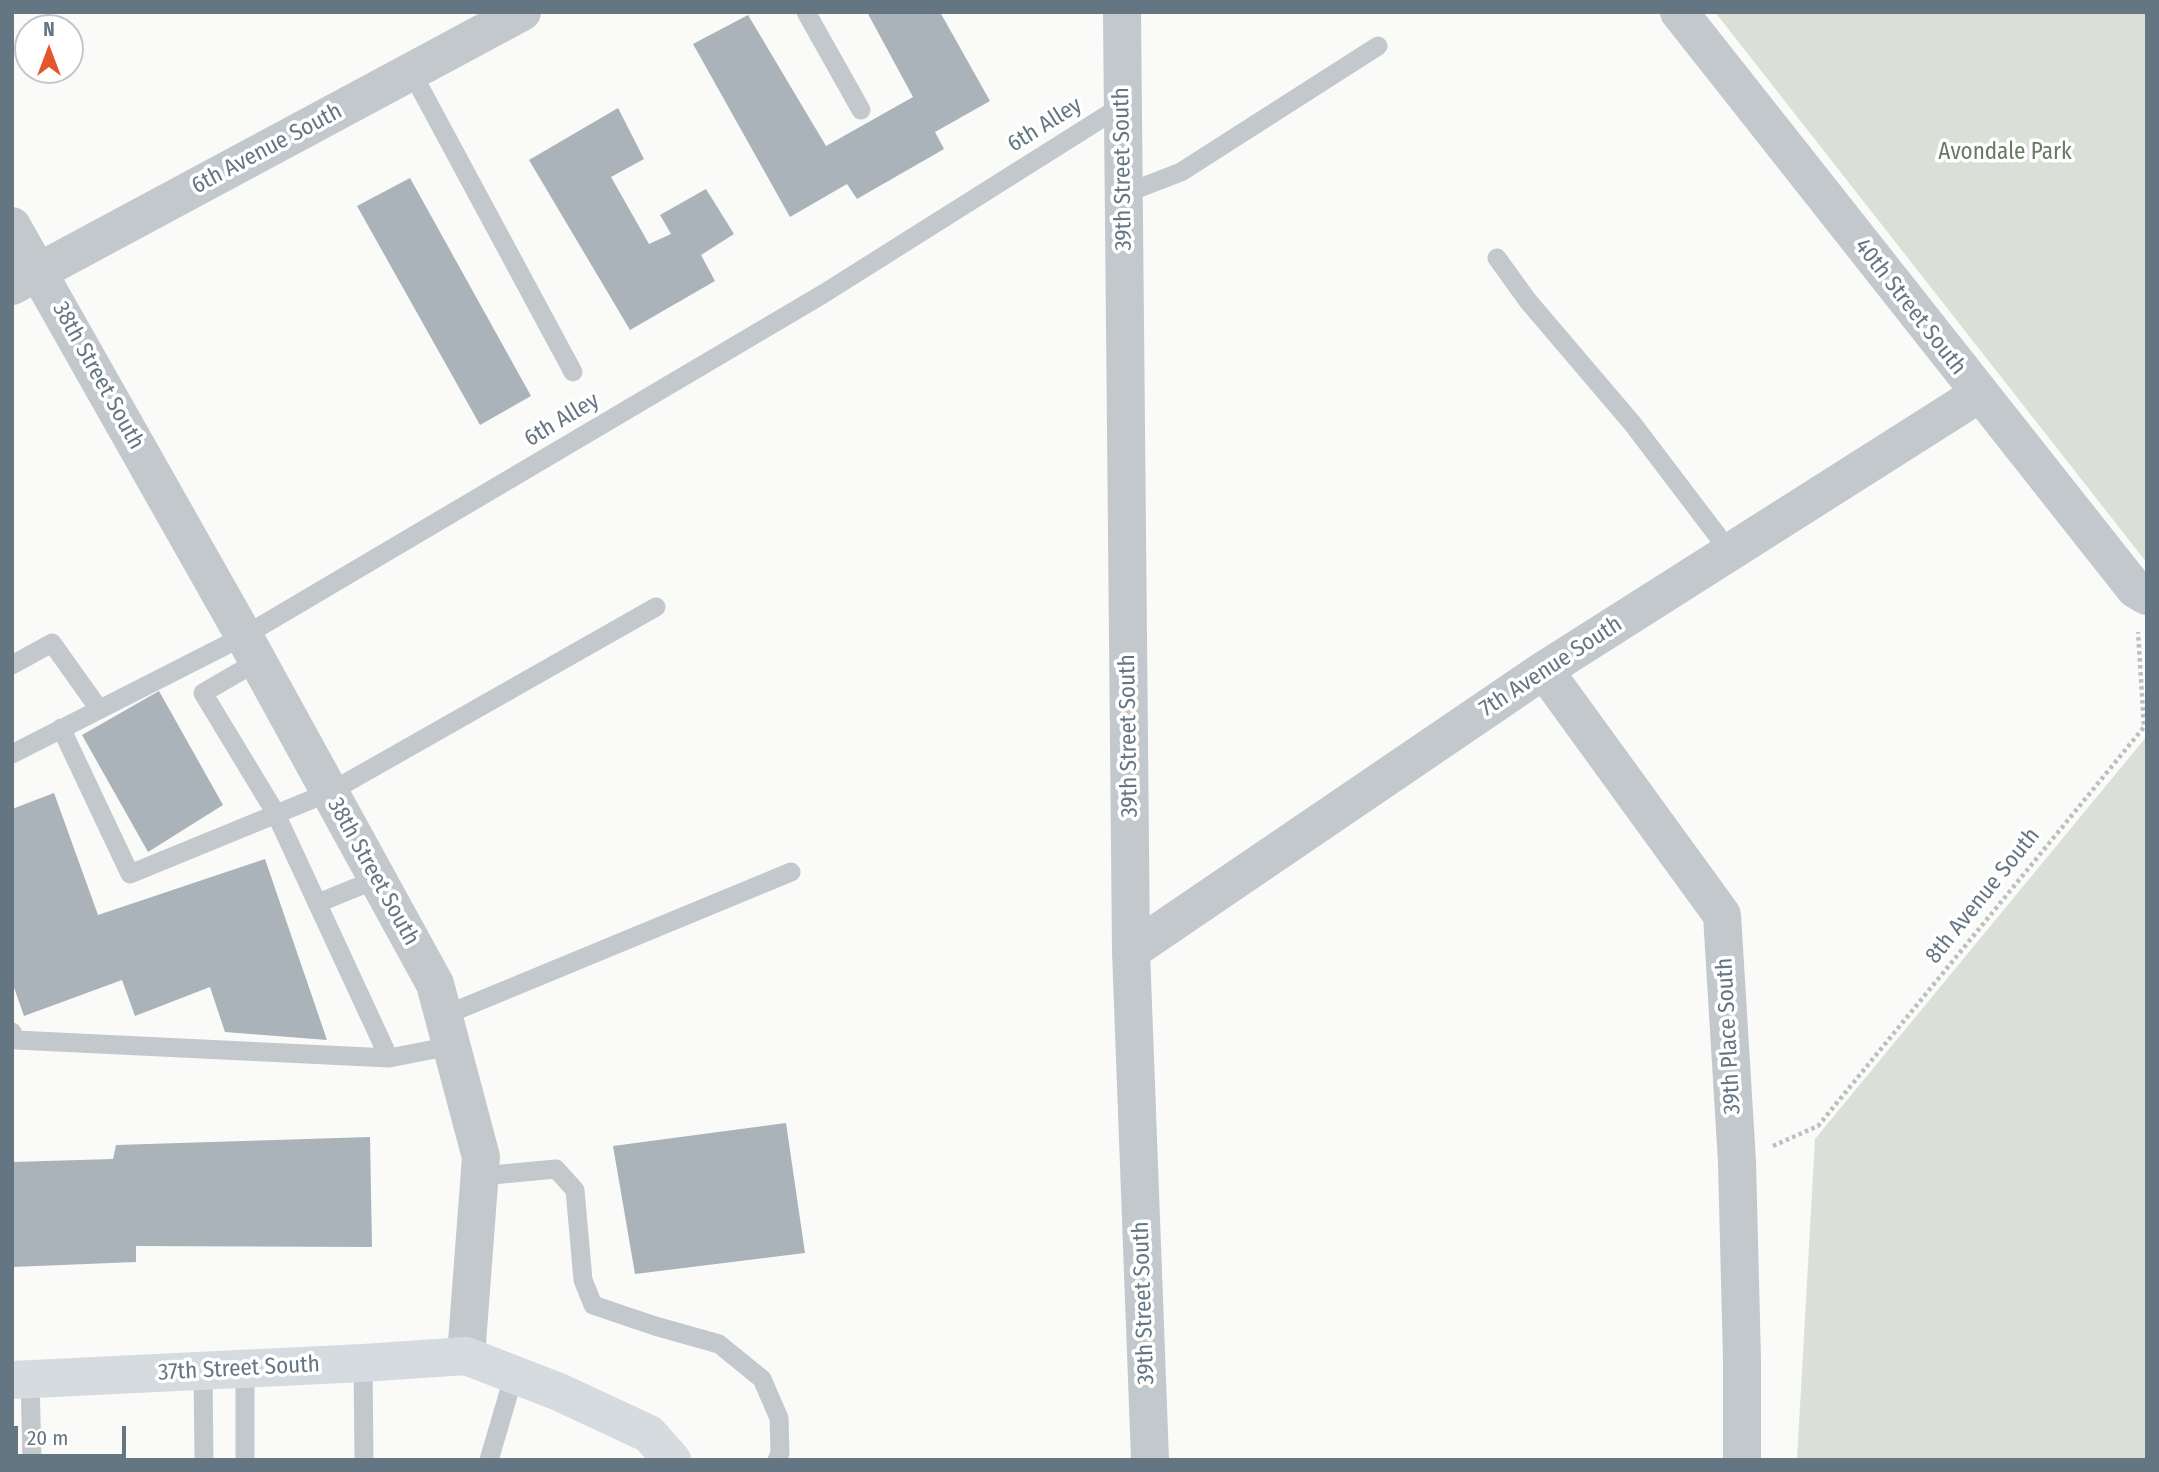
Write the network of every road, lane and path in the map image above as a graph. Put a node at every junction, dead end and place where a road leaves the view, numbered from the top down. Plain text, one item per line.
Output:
1 (522, 12) edge
2 (806, 12) edge
3 (1122, 12) edge
4 (1679, 12) edge
5 (1378, 46) dead end
6 (411, 71) junction
7 (1123, 105) junction
8 (861, 110) dead end
9 (1124, 194) junction
10 (12, 226) edge
11 (1497, 258) dead end
12 (26, 279) edge
13 (573, 372) dead end
14 (1979, 394) junction
15 (1730, 552) junction
16 (2141, 592) edge
17 (656, 607) dead end
18 (251, 648) junction
19 (12, 665) edge
20 (1544, 670) junction
21 (99, 709) junction
22 (61, 729) junction
23 (12, 754) edge
24 (330, 792) junction
25 (275, 813) junction
26 (790, 872) dead end
27 (377, 878) junction
28 (318, 903) junction
29 (1131, 951) junction
30 (447, 1031) junction
31 (12, 1032) edge
32 (389, 1058) junction
33 (1737, 1162) junction
34 (481, 1176) junction
35 (466, 1356) junction
36 (363, 1363) junction
37 (245, 1369) junction
38 (203, 1371) junction
39 (514, 1375) junction
40 (21, 1379) edge
41 (32, 1460) edge
42 (204, 1460) edge
43 (245, 1460) edge
44 (364, 1460) edge
45 (489, 1460) edge
46 (672, 1460) edge
47 (777, 1460) edge
48 (1150, 1460) edge
49 (1741, 1460) edge

1 - 6 street, 6th Avenue South
2 - 8 lane
3 - 7 street, 39th Street South
4 - 14 street, 40th Street South
5 - 9 lane
6 - 12 street, 6th Avenue South
6 - 13 lane
7 - 9 street, 39th Street South
7 - 18 lane, 6th Alley
9 - 29 street, 39th Street South
10 - 12 street, 38th Street South
11 - 15 lane
12 - 18 street, 38th Street South
14 - 15 street, 7th Avenue South
14 - 16 street, 40th Street South
15 - 20 street, 7th Avenue South
16 - 33 path, 8th Avenue South
17 - 24 lane
18 - 21 lane, 6th Alley
18 - 24 street, 38th Street South
18 - 25 lane
19 - 21 lane
20 - 29 street, 7th Avenue South
20 - 33 street, 39th Place South
21 - 22 lane, 6th Alley
22 - 23 lane, 6th Alley
22 - 25 lane
24 - 25 lane
24 - 27 street, 38th Street South
25 - 28 lane
26 - 30 lane
27 - 28 lane
27 - 30 street, 38th Street South
28 - 32 lane
29 - 48 street, 39th Street South
30 - 32 lane
30 - 34 street, 38th Street South
31 - 32 lane
33 - 49 street, 39th Place South
34 - 35 street, 38th Street South
34 - 47 lane
35 - 36 street, 37th Street South
35 - 39 street
36 - 37 street, 37th Street South
36 - 44 lane
37 - 38 street, 37th Street South
37 - 43 lane
38 - 40 street, 37th Street South
38 - 42 lane
39 - 45 lane
39 - 46 street
40 - 41 lane

